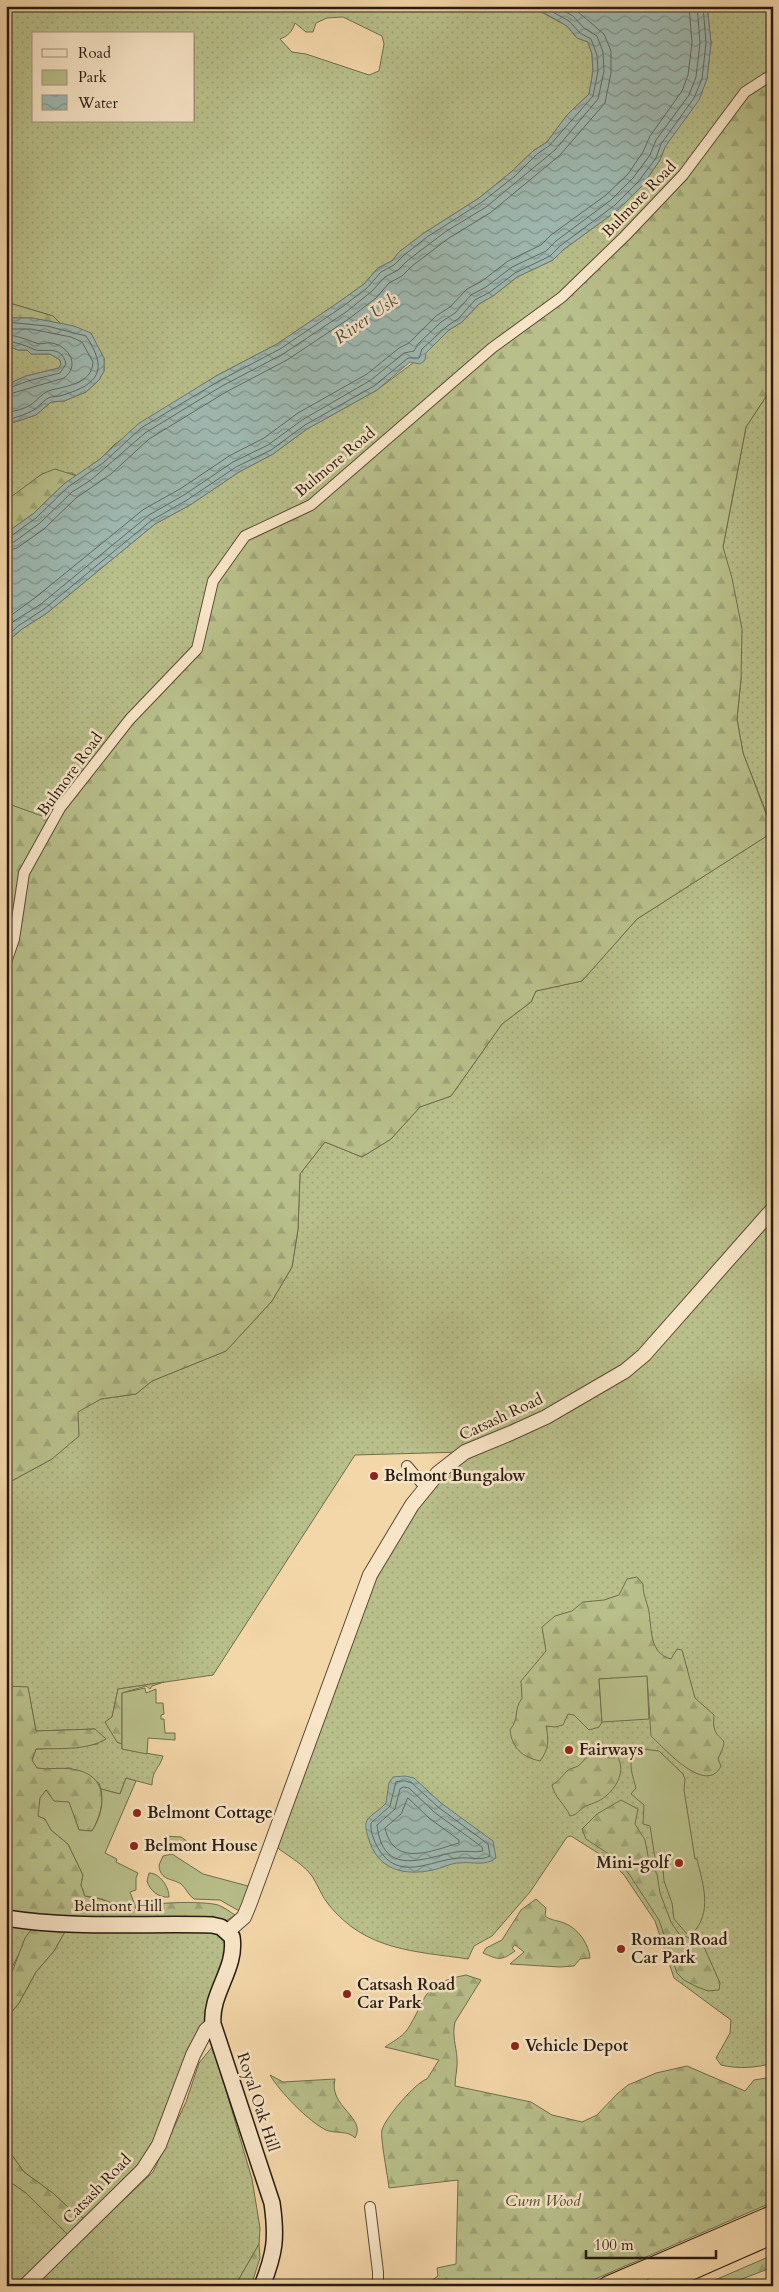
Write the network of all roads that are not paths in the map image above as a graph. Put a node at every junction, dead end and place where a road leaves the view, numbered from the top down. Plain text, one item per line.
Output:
1 (773, 74) edge
2 (6, 962) edge
3 (773, 1209) edge
4 (407, 1466) dead end
5 (425, 1487) junction
6 (6, 1918) edge
7 (227, 1932) junction
8 (214, 2024) junction
9 (370, 2207) dead end
10 (773, 2215) edge
11 (773, 2234) edge
12 (773, 2245) edge
13 (25, 2286) edge
14 (262, 2286) edge
15 (378, 2286) edge
16 (608, 2286) edge
17 (655, 2286) edge
18 (676, 2286) edge

1 - 2 street, Bulmore Road
3 - 5 street, Catsash Road
4 - 5 street
5 - 7 street, Catsash Road
6 - 7 main road, Belmont Hill
7 - 8 main road, Royal Oak Hill
8 - 13 street, Catsash Road
8 - 14 main road, Royal Oak Hill
9 - 15 street
10 - 16 highway
11 - 17 highway
12 - 18 highway

